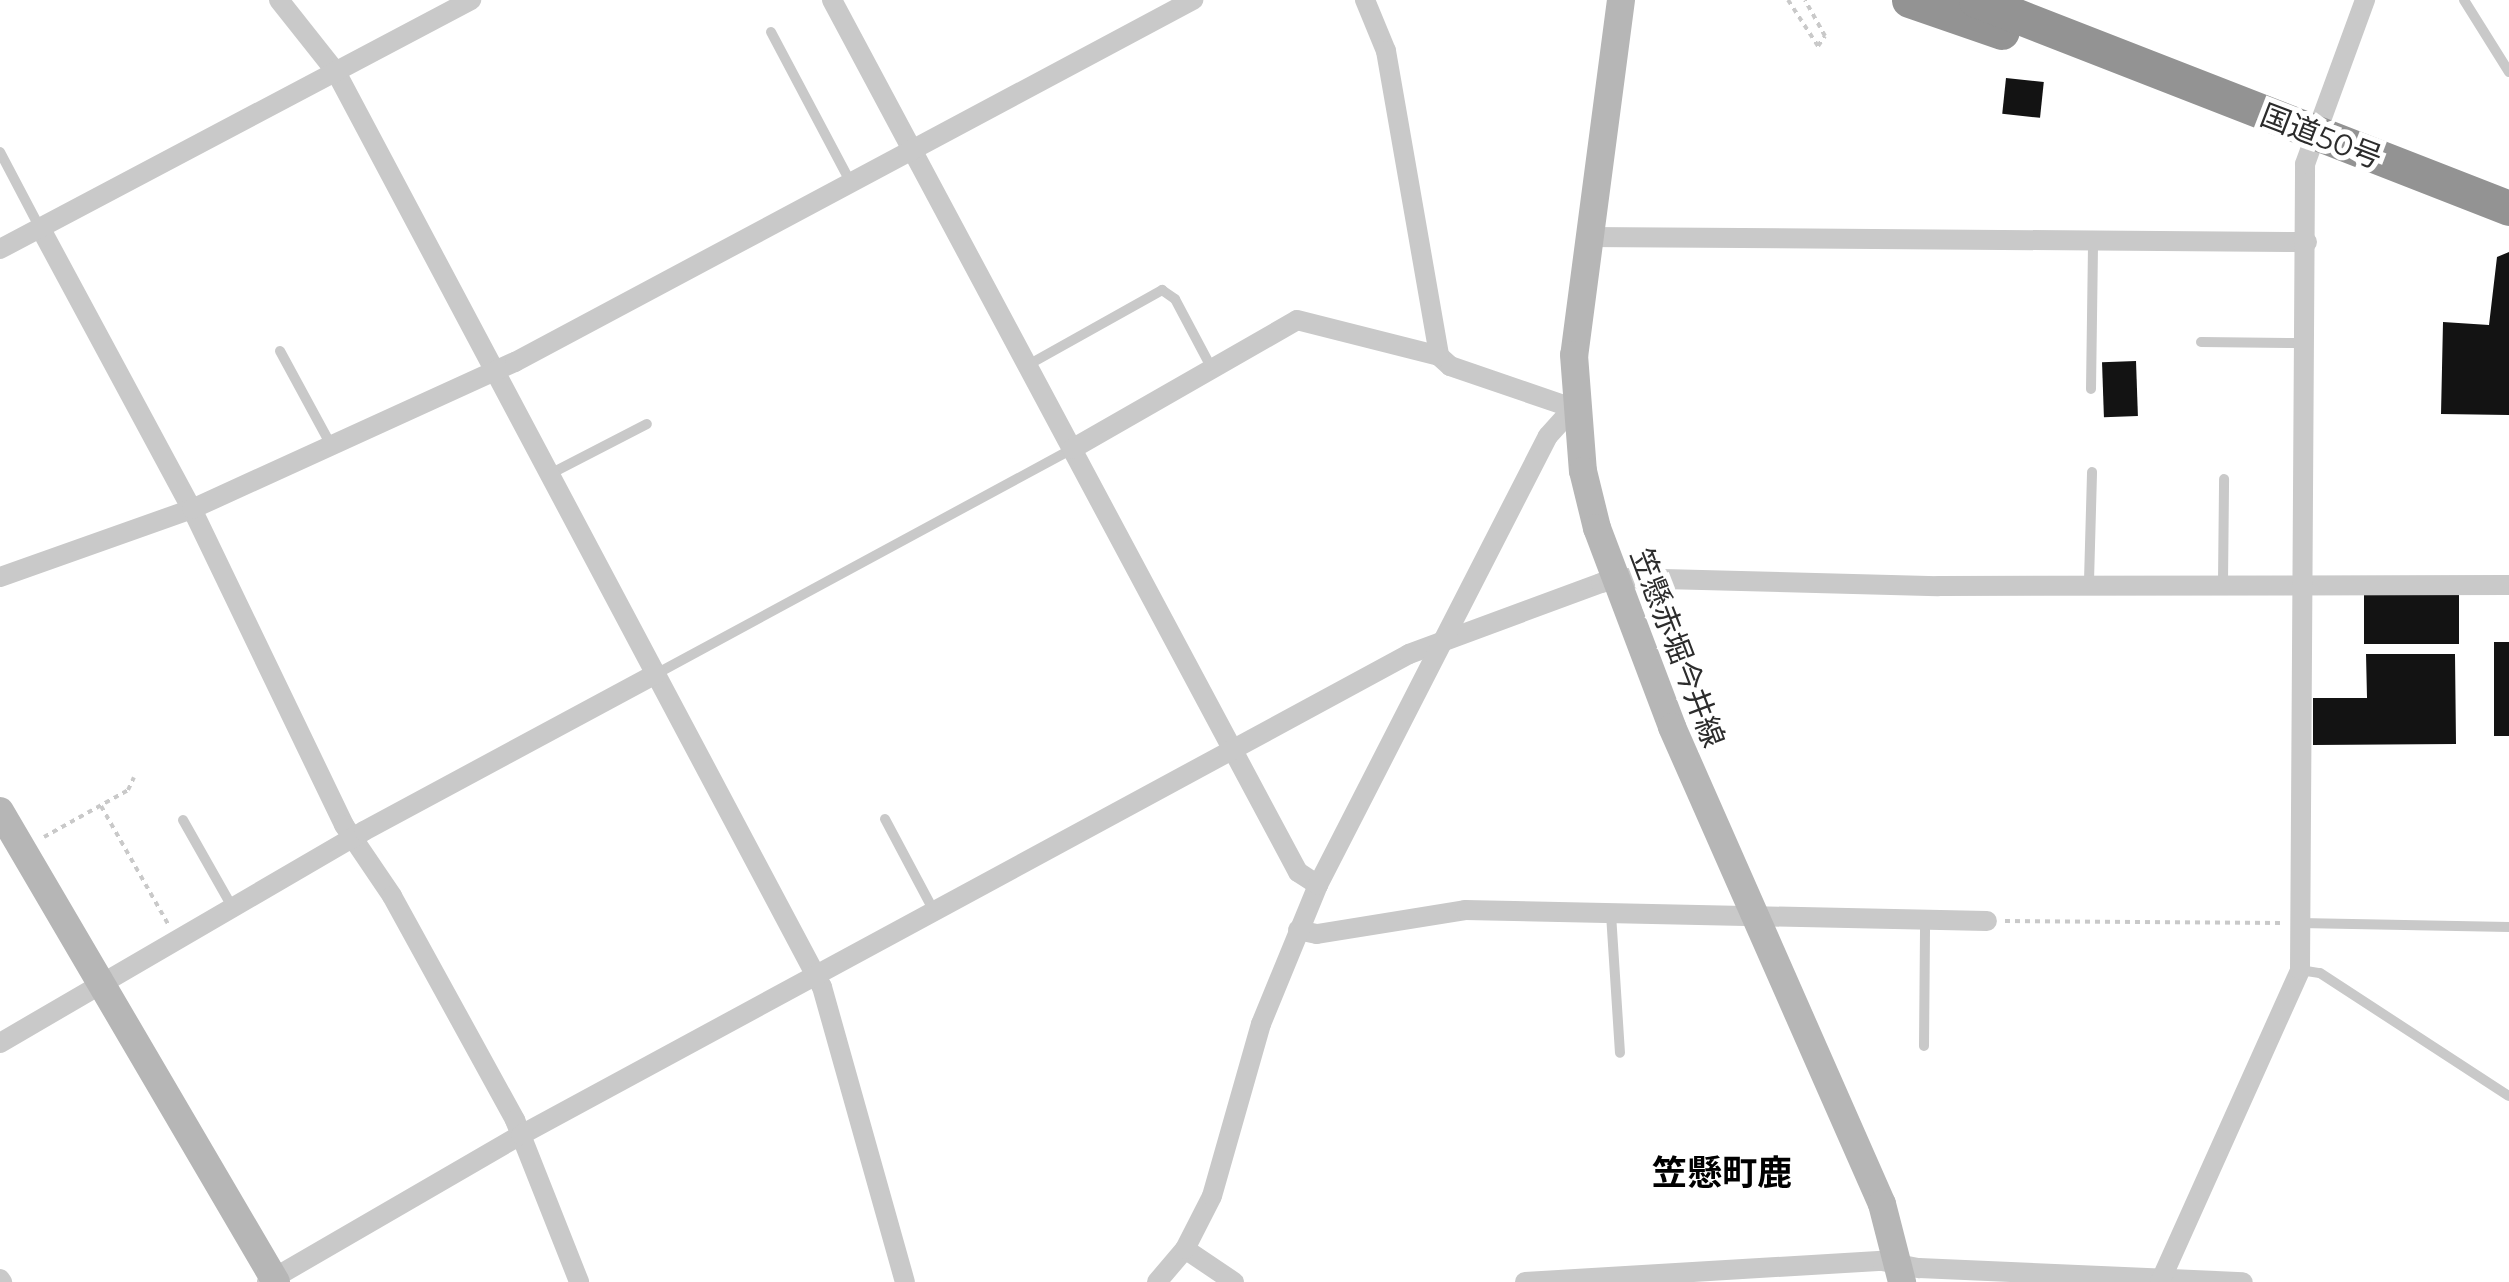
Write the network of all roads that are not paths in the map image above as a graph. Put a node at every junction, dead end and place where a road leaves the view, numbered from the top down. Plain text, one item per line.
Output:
1 (279, 0) edge
2 (471, 0) edge
3 (832, 0) edge
4 (1192, 0) edge
5 (1365, 0) edge
6 (1620, 0) edge
7 (1909, 0) edge
8 (1976, 0) edge
9 (2365, 0) edge
10 (2464, 0) edge
11 (771, 32) dead end
12 (2134, 66) junction
13 (336, 72) junction
14 (2509, 72) edge
15 (2314, 135) junction
16 (912, 150) junction
17 (0, 152) edge
18 (851, 182) junction
19 (2509, 208) edge
20 (42, 231) junction
21 (1586, 237) junction
22 (2093, 240) junction
23 (2307, 242) junction
24 (0, 249) edge
25 (2201, 342) dead end
26 (2306, 343) junction
27 (280, 351) dead end
28 (1439, 356) junction
29 (1027, 365) junction
30 (1210, 365) junction
31 (495, 372) junction
32 (2091, 388) dead end
33 (1574, 408) junction
34 (647, 424) dead end
35 (330, 446) junction
36 (1072, 449) junction
37 (2092, 472) dead end
38 (550, 474) junction
39 (2224, 478) dead end
40 (192, 509) junction
41 (0, 576) edge
42 (1616, 580) junction
43 (2090, 581) junction
44 (2224, 582) junction
45 (2305, 583) junction
46 (2509, 585) edge
47 (1442, 639) junction
48 (656, 674) junction
49 (1233, 749) junction
50 (0, 811) edge
51 (885, 819) dead end
52 (183, 820) dead end
53 (353, 839) junction
54 (1318, 885) junction
55 (234, 910) junction
56 (935, 912) junction
57 (1612, 914) junction
58 (1752, 919) junction
59 (1925, 920) junction
60 (1987, 921) road end
61 (2300, 924) junction
62 (2509, 927) edge
63 (1298, 930) junction
64 (2300, 970) junction
65 (815, 975) junction
66 (102, 985) junction
67 (0, 1044) edge
68 (1924, 1046) dead end
69 (1620, 1053) dead end
70 (2509, 1096) edge
71 (521, 1135) junction
72 (1185, 1249) junction
73 (1901, 1273) edge
74 (2160, 1280) edge
75 (272, 1281) edge
76 (579, 1282) edge
77 (905, 1282) edge
78 (1157, 1282) edge
79 (1234, 1282) edge
80 (1525, 1282) edge
81 (2243, 1282) edge

1 - 13 street
2 - 13 street
3 - 16 street
4 - 16 street
5 - 28 street
6 - 21 main road, 笠懸赤堀今井線
7 - 12 highway
8 - 12 highway
9 - 15 street
10 - 14 lane
11 - 18 lane
12 - 15 highway, 国道50号
13 - 20 street
13 - 31 street
15 - 19 highway, 国道50号
15 - 23 street
16 - 18 street
16 - 29 street
17 - 20 lane
18 - 31 street
20 - 24 street
20 - 40 street
21 - 22 street
21 - 33 main road, 笠懸赤堀今井線
22 - 23 street
22 - 32 lane
23 - 26 street
25 - 26 lane
26 - 45 street
27 - 35 lane
28 - 30 street
28 - 33 street
29 - 30 lane
29 - 36 street
30 - 36 street
31 - 35 street
31 - 38 street
33 - 42 main road, 笠懸赤堀今井線
33 - 47 street
34 - 38 lane
35 - 40 street
36 - 48 lane
36 - 49 street
37 - 43 lane
38 - 48 street
39 - 44 lane
40 - 41 street
40 - 53 street
42 - 43 street
42 - 47 street
42 - 58 main road, 笠懸赤堀今井線
43 - 44 street
44 - 45 street
45 - 46 street
45 - 61 street
47 - 49 street
47 - 54 street
48 - 53 street
48 - 65 street
49 - 54 street
49 - 56 street
50 - 66 main road
51 - 56 lane
52 - 55 lane
53 - 55 street
53 - 71 street
54 - 63 street
55 - 66 street
56 - 65 street
57 - 58 street
57 - 63 street
57 - 69 lane
58 - 59 street
58 - 73 main road, 笠懸赤堀今井線
59 - 60 street
59 - 68 lane
61 - 62 lane
61 - 64 street
63 - 72 street
64 - 70 lane
64 - 74 street
65 - 71 street
65 - 77 street
66 - 67 street
66 - 75 main road
71 - 75 street
71 - 76 street
72 - 78 street
72 - 79 street
73 - 74 street
73 - 80 street
74 - 81 street

